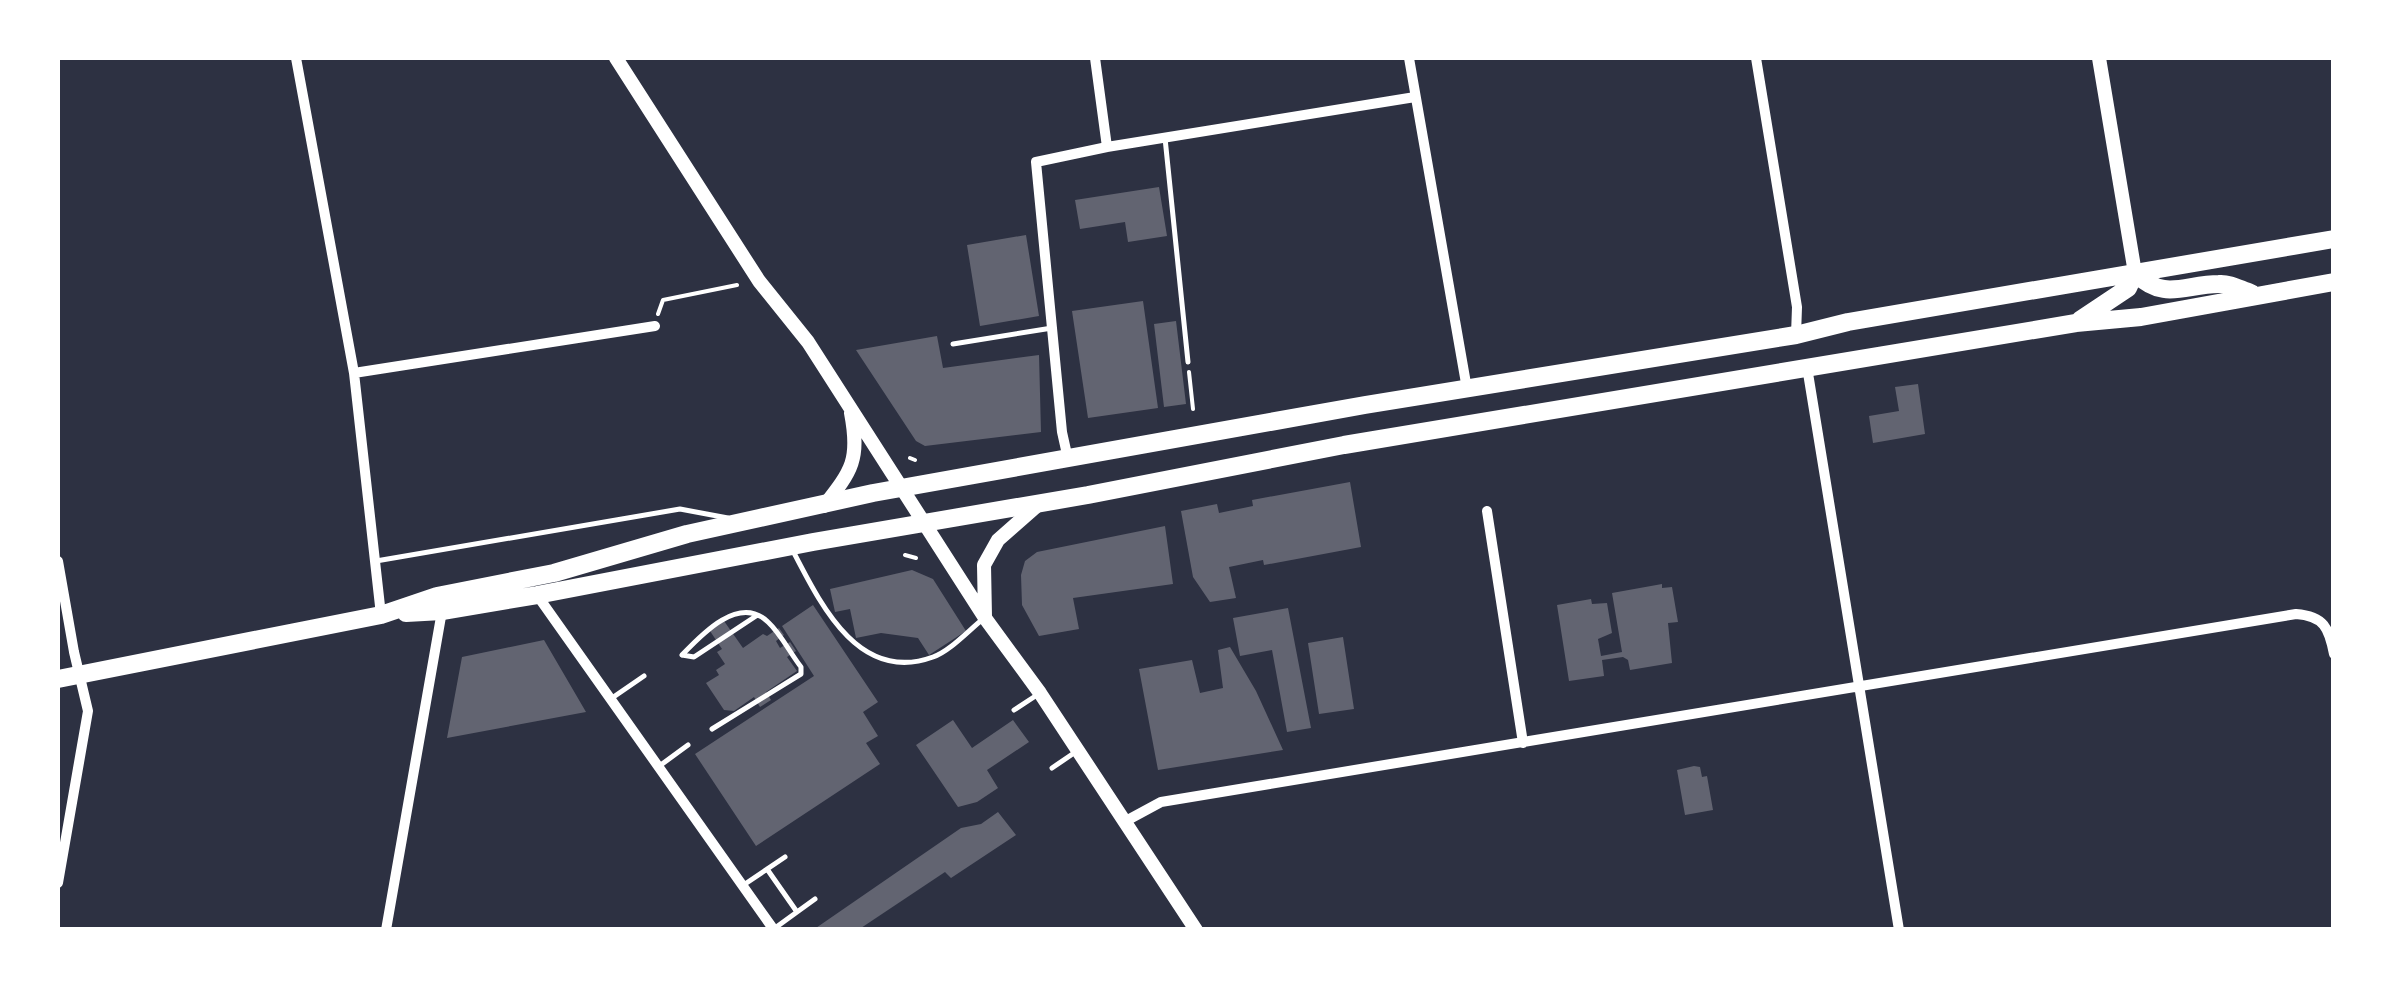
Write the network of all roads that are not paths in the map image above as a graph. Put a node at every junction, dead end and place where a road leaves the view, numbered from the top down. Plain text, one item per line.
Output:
1 (296, 58) edge
2 (616, 58) edge
3 (1095, 58) edge
4 (1409, 58) edge
5 (1756, 58) edge
6 (2099, 58) edge
7 (1415, 97) junction
8 (1165, 138) junction
9 (1107, 147) junction
10 (2334, 239) edge
11 (2134, 272) junction
12 (2334, 282) edge
13 (2254, 294) junction
14 (2076, 323) junction
15 (655, 326) road end
16 (1052, 328) junction
17 (1796, 335) junction
18 (953, 344) dead end
19 (1188, 362) road end
20 (1806, 367) junction
21 (354, 373) junction
22 (1466, 389) junction
23 (850, 407) junction
24 (1068, 459) junction
25 (902, 488) junction
26 (1039, 504) junction
27 (824, 506) junction
28 (1486, 511) dead end
29 (747, 522) junction
30 (924, 523) junction
31 (790, 546) junction
32 (58, 561) edge
33 (376, 561) junction
34 (536, 595) junction
35 (442, 611) junction
36 (381, 615) junction
37 (756, 616) junction
38 (985, 618) junction
39 (2334, 654) edge
40 (80, 674) junction
41 (644, 676) dead end
42 (58, 679) edge
43 (1860, 686) junction
44 (1040, 693) junction
45 (610, 700) junction
46 (1014, 710) dead end
47 (712, 729) dead end
48 (1524, 743) junction
49 (688, 746) dead end
50 (1077, 751) junction
51 (657, 768) junction
52 (1052, 768) dead end
53 (1124, 822) junction
54 (785, 857) dead end
55 (767, 869) junction
56 (58, 883) edge
57 (742, 886) junction
58 (815, 899) dead end
59 (797, 912) junction
60 (774, 929) edge
61 (386, 930) edge
62 (1196, 930) edge
63 (1899, 930) edge

1 - 21 street
2 - 23 street
3 - 9 street
4 - 7 street
5 - 17 street
6 - 11 street
7 - 8 street
7 - 22 street
8 - 9 street
8 - 19 lane
9 - 16 street
10 - 11 highway
11 - 13 highway
11 - 14 highway
11 - 17 highway
12 - 13 highway
13 - 14 highway
14 - 20 highway
15 - 21 street
16 - 18 lane
16 - 24 street
17 - 22 highway
20 - 26 highway
20 - 43 street
21 - 33 street
22 - 24 highway
23 - 25 street
23 - 27 street
24 - 25 highway
25 - 27 highway
25 - 30 street
26 - 30 highway
26 - 38 street
27 - 29 highway
28 - 48 street
29 - 33 lane
29 - 36 highway
30 - 31 highway
30 - 38 street
31 - 34 highway
31 - 38 lane
32 - 40 street
33 - 36 street
34 - 35 highway
34 - 45 street
35 - 36 highway
35 - 61 street
36 - 40 highway
37 - 37 lane
37 - 47 lane
38 - 44 street
39 - 43 street
40 - 42 highway
40 - 56 street
41 - 45 lane
43 - 48 street
43 - 63 street
44 - 46 lane
44 - 50 street
45 - 51 street
48 - 53 street
49 - 51 lane
50 - 52 lane
50 - 53 street
51 - 57 street
53 - 62 street
54 - 55 lane
55 - 57 lane
55 - 59 lane
57 - 60 street
58 - 59 lane
59 - 60 lane

